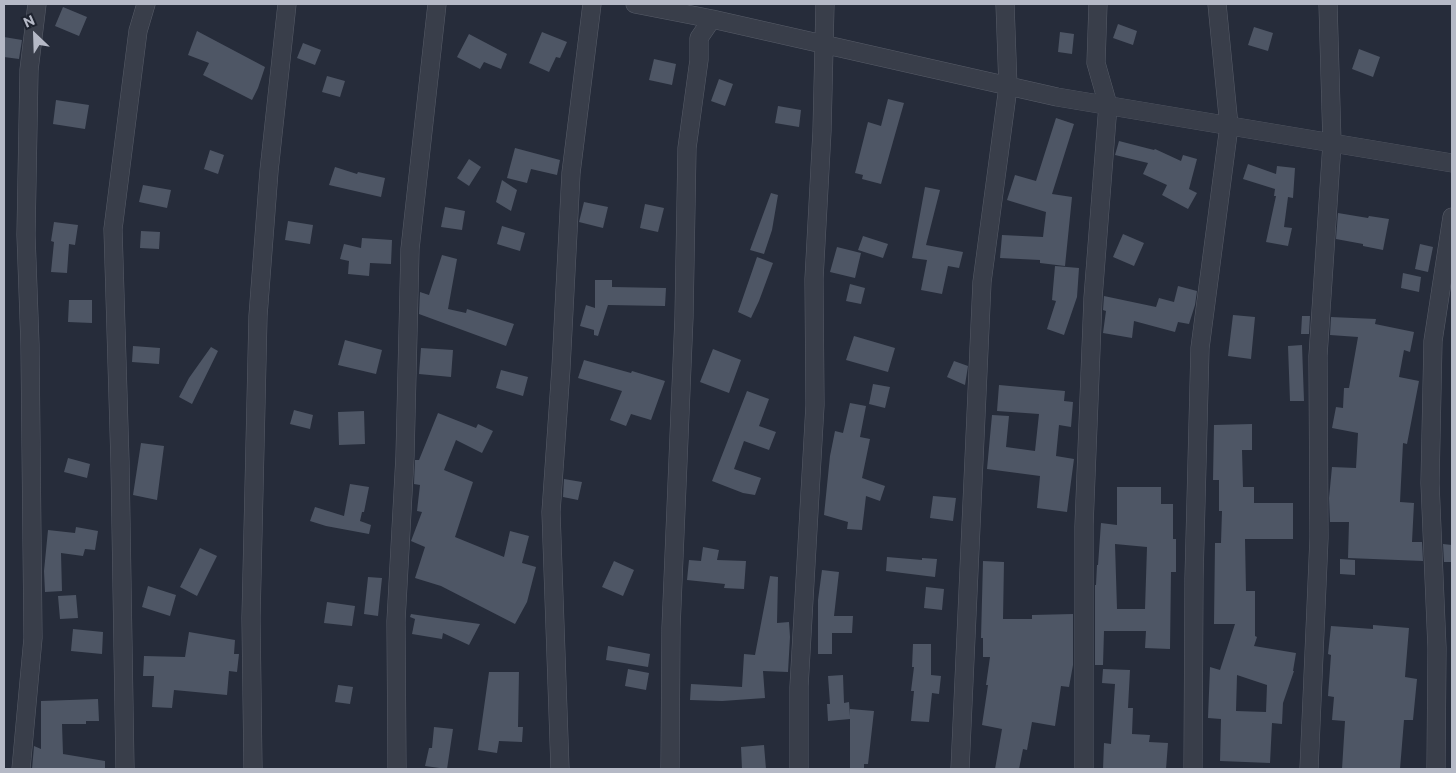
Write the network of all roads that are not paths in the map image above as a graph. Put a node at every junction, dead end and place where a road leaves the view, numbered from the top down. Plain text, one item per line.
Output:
1 (37, 4) edge
2 (146, 4) edge
3 (287, 4) edge
4 (437, 4) edge
5 (592, 4) edge
6 (635, 4) edge
7 (825, 4) edge
8 (1005, 4) edge
9 (1098, 4) edge
10 (1217, 4) edge
11 (1328, 4) edge
12 (712, 19) junction
13 (824, 45) junction
14 (1008, 86) junction
15 (1108, 105) junction
16 (1230, 126) junction
17 (1332, 143) junction
18 (1452, 163) edge
19 (1452, 216) edge
20 (21, 769) edge
21 (125, 769) edge
22 (253, 769) edge
23 (398, 769) edge
24 (560, 769) edge
25 (670, 769) edge
26 (799, 769) edge
27 (960, 769) edge
28 (1084, 769) edge
29 (1193, 769) edge
30 (1309, 769) edge
31 (1436, 769) edge

1 - 20 street
2 - 21 street
3 - 22 street
4 - 23 street
5 - 24 street
6 - 12 street
7 - 13 street
8 - 14 street
9 - 15 street
10 - 16 street
11 - 17 street
12 - 13 street
12 - 25 street
13 - 14 street
13 - 26 street
14 - 15 street
14 - 27 street
15 - 16 street
15 - 28 street
16 - 17 street
16 - 29 street
17 - 18 street
17 - 30 street
19 - 31 street

